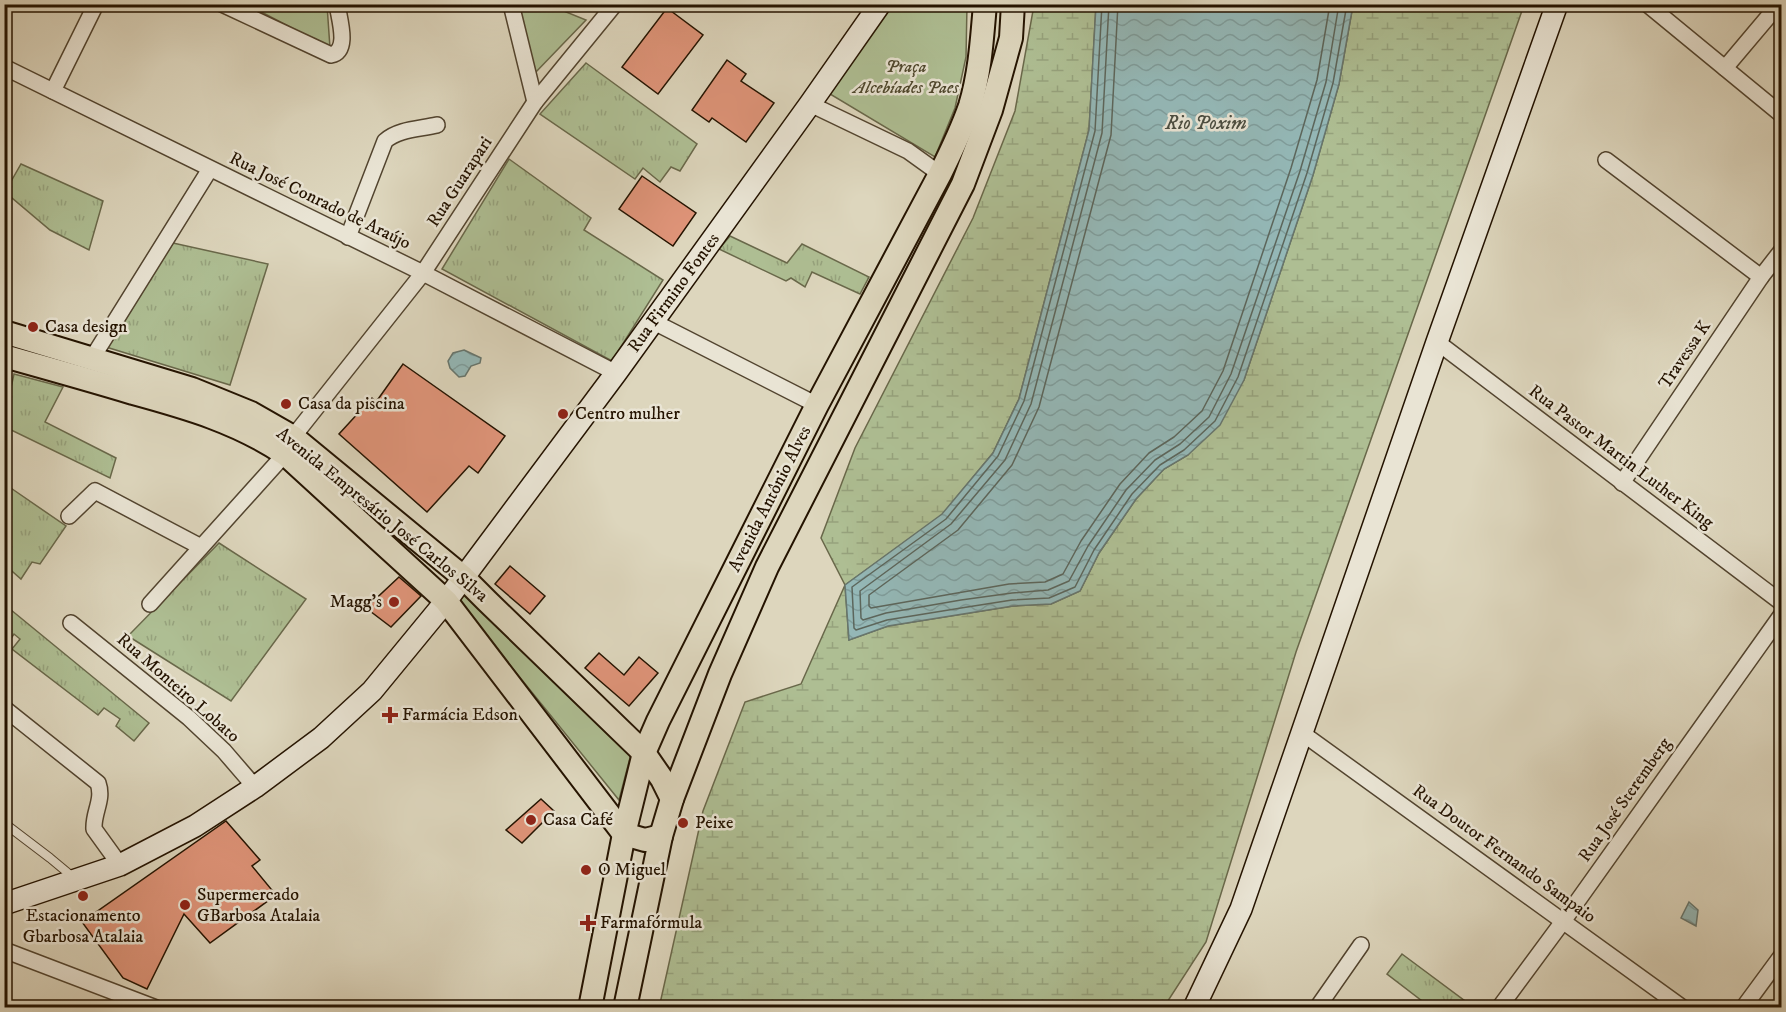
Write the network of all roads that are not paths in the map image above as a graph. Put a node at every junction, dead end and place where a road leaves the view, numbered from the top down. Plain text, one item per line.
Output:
1 (96, 4) edge
2 (222, 4) edge
3 (337, 4) edge
4 (511, 4) edge
5 (615, 4) edge
6 (880, 4) edge
7 (985, 4) edge
8 (1013, 4) edge
9 (1557, 4) edge
10 (1647, 4) edge
11 (1779, 4) edge
12 (4, 67) edge
13 (1725, 68) junction
14 (53, 91) junction
15 (535, 102) junction
16 (810, 104) junction
17 (1782, 115) edge
18 (437, 125) dead end
19 (1606, 160) dead end
20 (210, 169) junction
21 (940, 174) junction
22 (348, 237) junction
23 (1782, 250) edge
24 (423, 273) junction
25 (1761, 277) junction
26 (654, 322) junction
27 (4, 332) edge
28 (1437, 342) junction
29 (4, 356) edge
30 (91, 360) junction
31 (616, 373) junction
32 (817, 405) junction
33 (289, 445) junction
34 (1622, 483) junction
35 (69, 516) dead end
36 (201, 548) junction
37 (463, 577) junction
38 (446, 601) junction
39 (1782, 603) edge
40 (150, 604) dead end
41 (1782, 614) edge
42 (71, 623) dead end
43 (4, 708) edge
44 (1302, 733) junction
45 (644, 753) junction
46 (255, 787) junction
47 (672, 799) junction
48 (4, 823) edge
49 (624, 834) junction
50 (661, 836) junction
51 (120, 865) junction
52 (76, 880) junction
53 (4, 904) edge
54 (1564, 920) junction
55 (1361, 945) dead end
56 (4, 950) edge
57 (1782, 955) edge
58 (156, 1008) edge
59 (590, 1008) edge
60 (625, 1008) edge
61 (1194, 1008) edge
62 (1317, 1008) edge
63 (1499, 1008) edge
64 (1683, 1008) edge
65 (1743, 1008) edge

1 - 14 street
2 - 3 street
4 - 15 street
5 - 15 street, Rua Guarapari
6 - 16 street, Rua Firmino Fontes
7 - 21 main road, Avenida Antônio Alves
8 - 47 main road, Avenida Antônio Alves
9 - 28 street
10 - 13 street
11 - 13 street
12 - 14 street, Rua José Conrado de Araújo
13 - 17 street
14 - 20 street, Rua José Conrado de Araújo
15 - 24 street, Rua Guarapari
16 - 21 street
16 - 26 street, Rua Firmino Fontes
18 - 22 street
19 - 25 street
20 - 22 street, Rua José Conrado de Araújo
20 - 30 street
21 - 32 main road, Avenida Antônio Alves
22 - 24 street, Rua José Conrado de Araújo
23 - 25 street, Travessa K
24 - 31 street, Rua José Conrado de Araújo
24 - 33 street, Rua Guarapari
25 - 34 street, Travessa K
26 - 31 street, Rua Firmino Fontes
26 - 32 street
27 - 30 main road, Avenida Empresário José Carlos Silva
28 - 34 street, Rua Pastor Martin Luther King
28 - 44 street
29 - 33 main road, Avenida Empresário José Carlos Silva
30 - 33 main road, Avenida Empresário José Carlos Silva
31 - 37 street, Rua Firmino Fontes
32 - 45 main road, Avenida Antônio Alves
33 - 36 street, Rua Guarapari
33 - 37 main road, Avenida Empresário José Carlos Silva
33 - 38 main road, Avenida Empresário José Carlos Silva
34 - 39 street, Rua Pastor Martin Luther King
35 - 36 street
36 - 40 street, Rua Guarapari
37 - 38 street, Rua Firmino Fontes
37 - 45 main road, Avenida Empresário José Carlos Silva
38 - 46 street, Rua Firmino Fontes
38 - 49 main road, Avenida Empresário José Carlos Silva
41 - 54 street, Rua José Steremberg
42 - 46 street, Rua Monteiro Lobato
43 - 51 street
44 - 54 street, Rua Doutor Fernando Sampaio
44 - 61 street
45 - 47 main road, Avenida Empresário José Carlos Silva
45 - 49 main road, Avenida Antônio Alves
46 - 51 street, Rua Firmino Fontes
47 - 50 main road, Avenida Antônio Alves
48 - 52 lane
49 - 50 main road
49 - 59 main road, Avenida Antônio Alves
50 - 60 main road, Avenida Antônio Alves
51 - 52 street, Rua Firmino Fontes
52 - 53 street, Rua Firmino Fontes
54 - 63 street, Rua José Steremberg
54 - 64 street, Rua Doutor Fernando Sampaio
55 - 62 street
56 - 58 street
57 - 65 street

